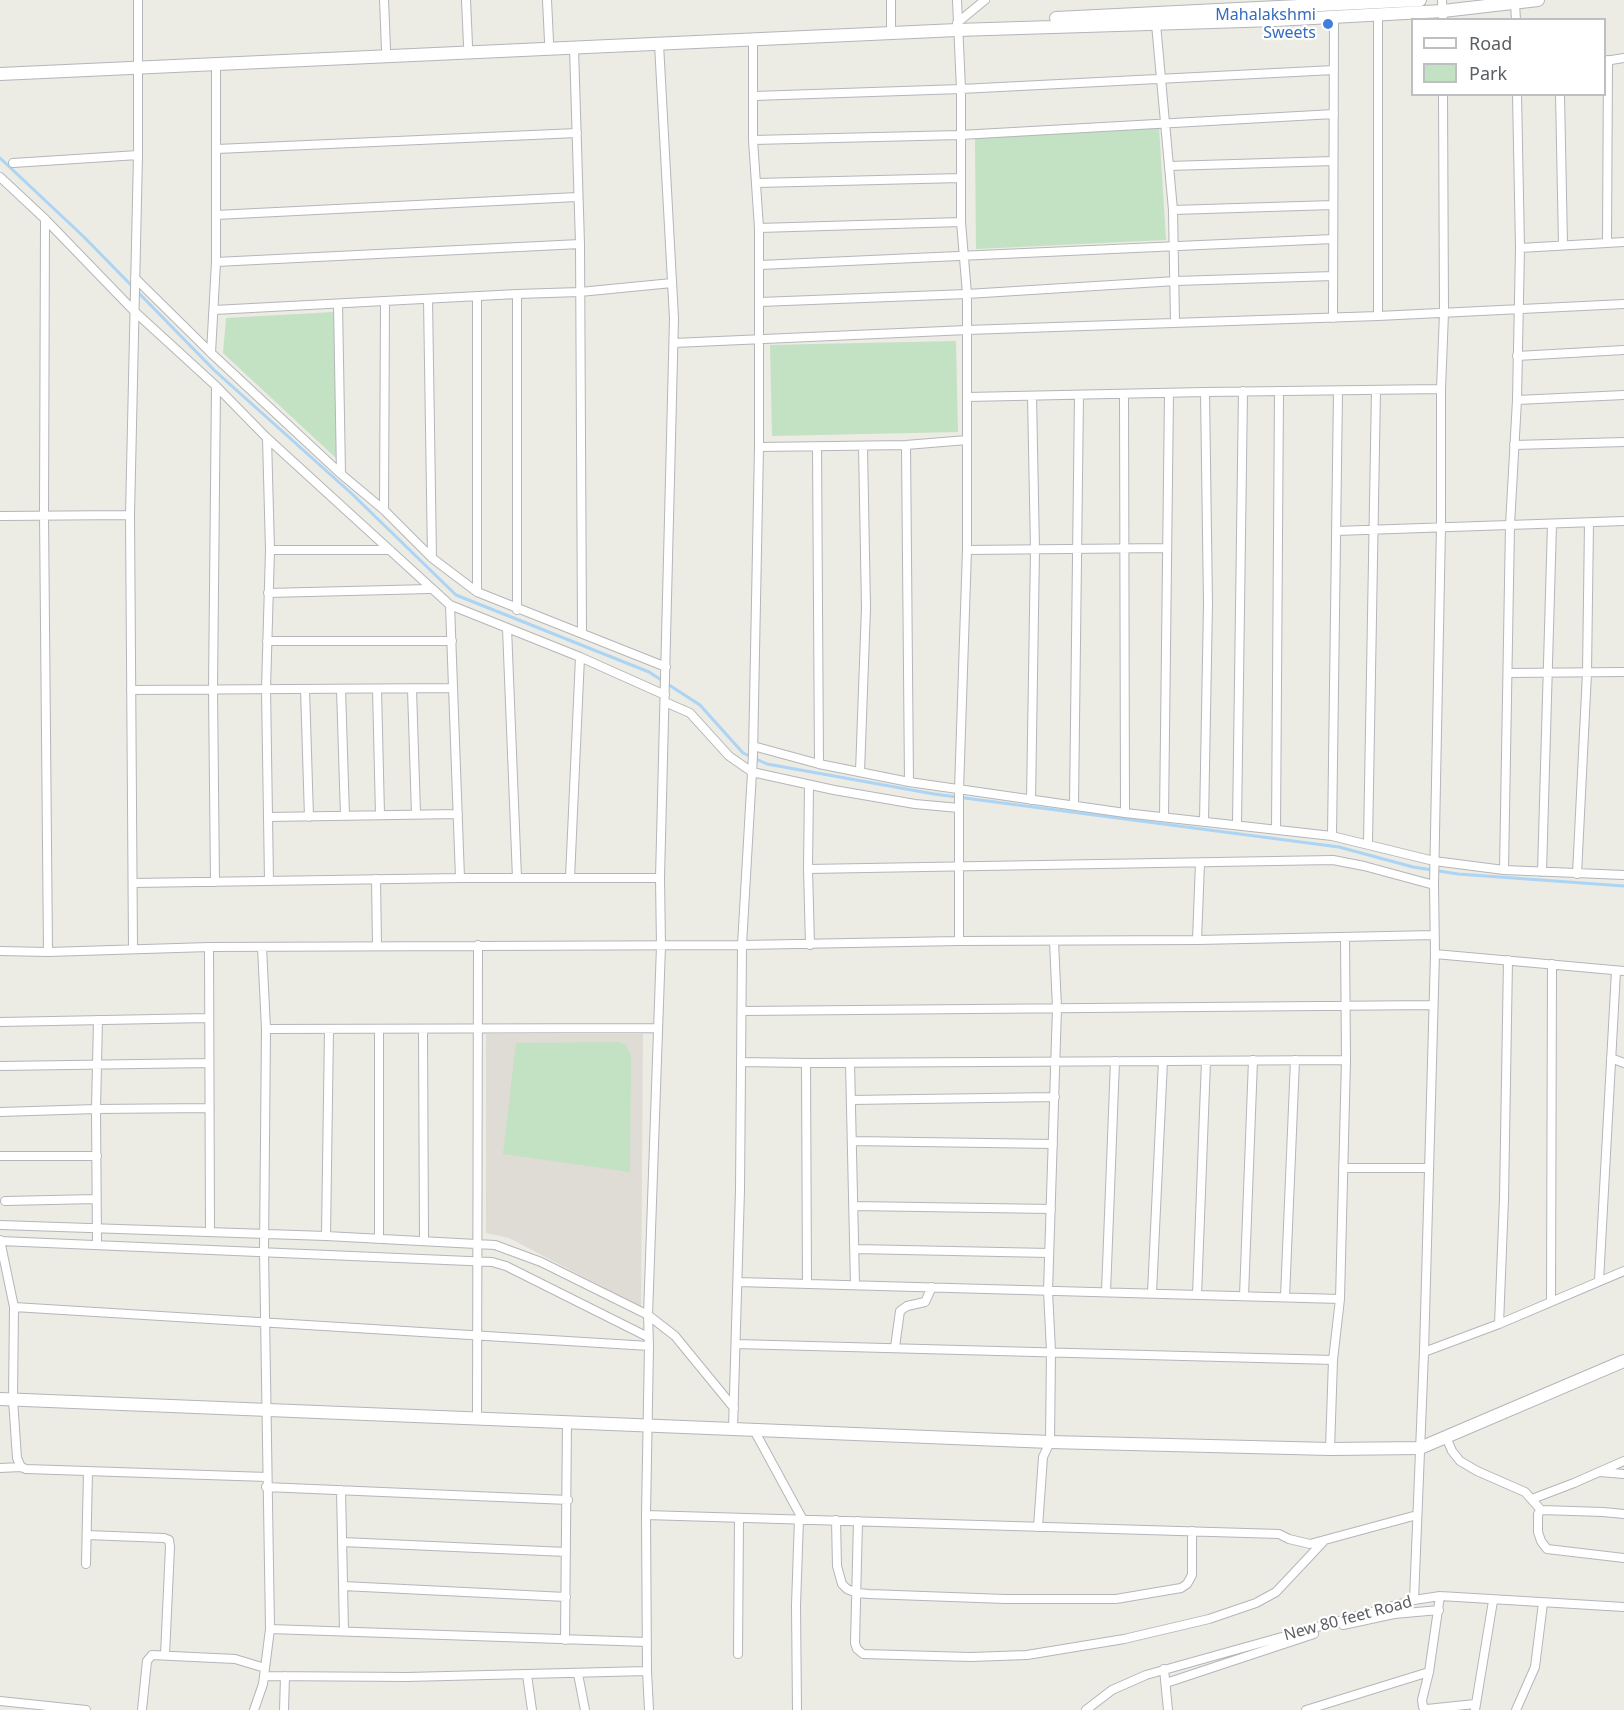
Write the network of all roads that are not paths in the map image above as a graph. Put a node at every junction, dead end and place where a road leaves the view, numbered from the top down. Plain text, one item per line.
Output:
1 (138, 0) edge
2 (384, 0) edge
3 (466, 0) edge
4 (547, 0) edge
5 (891, 0) edge
6 (957, 0) edge
7 (985, 0) edge
8 (1420, 0) edge
9 (1538, 0) edge
10 (1515, 4) junction
11 (1443, 10) edge
12 (1378, 15) junction
13 (1334, 17) junction
14 (1516, 18) edge
15 (1156, 24) junction
16 (891, 26) junction
17 (957, 27) junction
18 (753, 39) junction
19 (549, 41) junction
20 (659, 44) junction
21 (468, 45) junction
22 (574, 48) junction
23 (386, 49) junction
24 (1624, 58) edge
25 (1606, 61) edge
26 (138, 64) junction
27 (216, 64) junction
28 (0, 66) edge
29 (1334, 70) junction
30 (0, 74) edge
31 (1160, 77) junction
32 (961, 89) junction
33 (754, 96) junction
34 (1443, 96) edge
35 (1517, 96) edge
36 (1560, 96) edge
37 (1334, 114) junction
38 (1165, 123) junction
39 (577, 133) junction
40 (960, 135) junction
41 (753, 140) junction
42 (217, 149) junction
43 (138, 155) junction
44 (1333, 161) junction
45 (13, 163) dead end
46 (1169, 166) junction
47 (0, 177) edge
48 (961, 178) junction
49 (756, 183) junction
50 (577, 197) junction
51 (1333, 205) junction
52 (1173, 210) junction
53 (216, 215) junction
54 (45, 219) junction
55 (961, 222) junction
56 (759, 228) junction
57 (1333, 239) junction
58 (1607, 242) junction
59 (1624, 242) edge
60 (580, 244) junction
61 (1563, 244) junction
62 (1174, 246) junction
63 (1520, 248) junction
64 (965, 257) junction
65 (216, 262) junction
66 (760, 265) junction
67 (1333, 276) junction
68 (135, 278) junction
69 (1176, 281) junction
70 (672, 283) junction
71 (580, 292) junction
72 (517, 294) junction
73 (967, 294) junction
74 (477, 296) junction
75 (428, 299) junction
76 (385, 301) junction
77 (760, 302) junction
78 (338, 304) junction
79 (1624, 304) edge
80 (1518, 309) junction
81 (214, 310) junction
82 (134, 311) junction
83 (1444, 313) junction
84 (1378, 316) junction
85 (1333, 318) junction
86 (1175, 322) junction
87 (967, 330) junction
88 (761, 340) junction
89 (674, 343) junction
90 (1624, 350) edge
91 (211, 353) junction
92 (1517, 356) junction
93 (216, 386) junction
94 (1441, 389) junction
95 (1376, 390) junction
96 (1278, 391) junction
97 (1338, 391) junction
98 (1205, 392) junction
99 (1243, 392) junction
100 (1169, 393) junction
101 (1079, 395) junction
102 (1124, 395) junction
103 (1624, 395) edge
104 (1032, 396) junction
105 (967, 397) junction
106 (1517, 400) junction
107 (267, 438) junction
108 (967, 440) junction
109 (1624, 442) edge
110 (906, 445) junction
111 (1514, 445) junction
112 (863, 446) junction
113 (759, 447) junction
114 (817, 447) junction
115 (341, 474) junction
116 (384, 510) junction
117 (44, 515) junction
118 (130, 515) junction
119 (0, 516) edge
120 (1624, 522) edge
121 (1589, 523) junction
122 (1552, 524) junction
123 (1510, 525) junction
124 (1441, 526) junction
125 (1336, 531) junction
126 (1373, 531) junction
127 (1167, 548) junction
128 (1035, 549) junction
129 (1126, 549) junction
130 (270, 550) junction
131 (390, 550) junction
132 (967, 550) junction
133 (1078, 550) junction
134 (432, 558) junction
135 (430, 589) junction
136 (477, 592) junction
137 (268, 593) junction
138 (450, 605) junction
139 (517, 610) junction
140 (507, 628) junction
141 (582, 633) junction
142 (267, 641) junction
143 (452, 641) junction
144 (580, 657) junction
145 (666, 667) junction
146 (1548, 672) junction
147 (1624, 672) edge
148 (1508, 673) junction
149 (1587, 673) junction
150 (412, 688) junction
151 (452, 688) junction
152 (213, 689) junction
153 (266, 689) junction
154 (305, 689) junction
155 (341, 689) junction
156 (377, 689) junction
157 (131, 690) junction
158 (665, 698) junction
159 (753, 750) junction
160 (819, 764) junction
161 (752, 769) junction
162 (860, 772) junction
163 (909, 782) junction
164 (809, 785) junction
165 (959, 790) junction
166 (1031, 800) junction
167 (1074, 805) junction
168 (959, 808) junction
169 (1125, 813) junction
170 (416, 814) junction
171 (458, 814) junction
172 (380, 815) junction
173 (345, 816) junction
174 (268, 817) junction
175 (309, 817) junction
176 (1164, 817) junction
177 (1204, 822) junction
178 (1237, 825) junction
179 (1276, 829) junction
180 (1332, 836) junction
181 (1368, 843) junction
182 (1434, 861) junction
183 (1200, 863) junction
184 (959, 866) junction
185 (808, 869) junction
186 (1504, 870) junction
187 (1542, 872) junction
188 (1578, 874) junction
189 (1624, 875) edge
190 (460, 878) junction
191 (517, 878) junction
192 (570, 878) junction
193 (660, 878) junction
194 (376, 879) junction
195 (268, 881) junction
196 (215, 882) junction
197 (133, 883) junction
198 (1434, 885) junction
199 (1434, 935) junction
200 (1345, 937) junction
201 (1197, 940) junction
202 (959, 941) junction
203 (1054, 941) junction
204 (377, 945) junction
205 (478, 945) junction
206 (742, 945) junction
207 (810, 945) junction
208 (660, 946) junction
209 (209, 947) junction
210 (262, 947) junction
211 (133, 948) junction
212 (0, 951) edge
213 (48, 952) junction
214 (1435, 954) junction
215 (1508, 960) junction
216 (1552, 964) junction
217 (1620, 971) edge
218 (1433, 1005) junction
219 (1345, 1006) junction
220 (1057, 1008) junction
221 (742, 1011) junction
222 (208, 1018) junction
223 (98, 1020) junction
224 (0, 1022) edge
225 (657, 1028) junction
226 (267, 1029) junction
227 (329, 1029) junction
228 (379, 1029) junction
229 (423, 1029) junction
230 (477, 1029) junction
231 (1611, 1058) junction
232 (1346, 1059) junction
233 (1206, 1060) junction
234 (1253, 1060) junction
235 (1295, 1060) junction
236 (1115, 1061) junction
237 (1163, 1061) junction
238 (741, 1062) junction
239 (1056, 1062) junction
240 (209, 1063) junction
241 (806, 1063) junction
242 (850, 1063) junction
243 (1624, 1063) edge
244 (98, 1065) junction
245 (0, 1066) edge
246 (1055, 1097) junction
247 (851, 1100) junction
248 (209, 1108) junction
249 (96, 1109) junction
250 (0, 1112) edge
251 (852, 1141) junction
252 (1053, 1144) junction
253 (0, 1156) edge
254 (97, 1156) junction
255 (1343, 1168) junction
256 (1429, 1168) junction
257 (96, 1199) junction
258 (5, 1202) dead end
259 (854, 1206) junction
260 (1051, 1209) junction
261 (0, 1225) edge
262 (97, 1228) junction
263 (210, 1232) junction
264 (264, 1234) junction
265 (326, 1236) junction
266 (379, 1239) junction
267 (0, 1240) edge
268 (424, 1241) junction
269 (477, 1243) junction
270 (97, 1244) junction
271 (855, 1249) junction
272 (264, 1251) junction
273 (1049, 1252) junction
274 (477, 1261) junction
275 (1624, 1271) edge
276 (1599, 1281) junction
277 (738, 1282) junction
278 (807, 1283) junction
279 (855, 1285) junction
280 (932, 1287) junction
281 (1048, 1291) junction
282 (1106, 1292) junction
283 (1152, 1293) junction
284 (1197, 1295) junction
285 (1244, 1296) junction
286 (1285, 1297) junction
287 (1340, 1299) junction
288 (1551, 1302) junction
289 (14, 1307) junction
290 (648, 1314) junction
291 (264, 1322) junction
292 (1499, 1324) junction
293 (477, 1335) junction
294 (649, 1341) junction
295 (736, 1344) junction
296 (895, 1347) junction
297 (1051, 1351) junction
298 (1424, 1352) junction
299 (1333, 1360) junction
300 (1624, 1361) edge
301 (0, 1399) edge
302 (14, 1399) junction
303 (734, 1408) junction
304 (267, 1410) junction
305 (477, 1419) junction
306 (567, 1422) junction
307 (648, 1426) junction
308 (733, 1430) junction
309 (754, 1430) junction
310 (1446, 1437) junction
311 (1050, 1442) junction
312 (1420, 1448) junction
313 (1330, 1449) junction
314 (1624, 1461) edge
315 (0, 1467) edge
316 (21, 1467) junction
317 (88, 1471) junction
318 (1600, 1472) junction
319 (1624, 1474) edge
320 (267, 1477) junction
321 (266, 1487) junction
322 (341, 1490) junction
323 (1532, 1499) junction
324 (568, 1500) junction
325 (1541, 1510) junction
326 (1624, 1514) edge
327 (646, 1515) junction
328 (1417, 1515) junction
329 (739, 1518) junction
330 (801, 1519) junction
331 (836, 1520) junction
332 (858, 1521) junction
333 (1038, 1527) junction
334 (1192, 1532) junction
335 (87, 1535) junction
336 (342, 1542) junction
337 (1323, 1542) junction
338 (566, 1552) junction
339 (1624, 1558) edge
340 (86, 1564) dead end
341 (343, 1586) junction
342 (857, 1593) junction
343 (1440, 1596) junction
344 (566, 1597) junction
345 (1414, 1600) junction
346 (1493, 1601) junction
347 (1543, 1603) junction
348 (1624, 1607) edge
349 (1439, 1610) junction
350 (270, 1629) junction
351 (344, 1631) junction
352 (566, 1640) junction
353 (647, 1642) junction
354 (738, 1654) dead end
355 (165, 1656) junction
356 (1164, 1669) junction
357 (647, 1671) junction
358 (265, 1672) junction
359 (1429, 1672) junction
360 (578, 1674) junction
361 (527, 1675) junction
362 (285, 1676) junction
363 (1166, 1683) junction
364 (0, 1701) edge
365 (29, 1707) edge
366 (1475, 1707) edge
367 (74, 1709) edge
368 (86, 1710) edge
369 (142, 1710) edge
370 (254, 1710) edge
371 (284, 1710) edge
372 (532, 1710) edge
373 (585, 1710) edge
374 (649, 1710) edge
375 (797, 1710) edge
376 (1086, 1710) edge
377 (1168, 1710) edge
378 (1306, 1710) edge
379 (1516, 1710) edge

1 - 26 street
2 - 23 street
3 - 21 street
4 - 19 street
5 - 16 street
6 - 17 street
7 - 17 street
8 - 17 street
9 - 10 street
10 - 11 street
10 - 14 street
11 - 12 street
12 - 13 street
12 - 84 street
13 - 15 street
13 - 29 street
15 - 17 street
15 - 31 street
16 - 17 street
16 - 19 street
17 - 18 street
17 - 32 street
18 - 20 street
18 - 33 street
19 - 21 street
20 - 22 street
20 - 70 street
21 - 23 street
22 - 27 street
22 - 39 street
23 - 26 street
24 - 25 street
25 - 58 street
26 - 27 street
26 - 28 street
26 - 30 street
26 - 43 street
27 - 42 street
29 - 31 street
29 - 37 street
31 - 32 street
31 - 38 street
32 - 33 street
32 - 40 street
33 - 41 street
34 - 83 street
35 - 63 street
36 - 61 street
37 - 38 street
37 - 44 street
38 - 40 street
38 - 46 street
39 - 42 street
39 - 50 street
40 - 41 street
40 - 48 street
41 - 49 street
42 - 53 street
43 - 45 street
43 - 68 street
44 - 46 street
44 - 51 street
46 - 52 street
47 - 54 street
48 - 49 street
48 - 55 street
49 - 56 street
50 - 53 street
50 - 60 street
51 - 52 street
51 - 57 street
52 - 62 street
53 - 65 street
54 - 82 street
54 - 117 street
55 - 56 street
55 - 64 street
56 - 66 street
57 - 62 street
57 - 67 street
58 - 59 street
58 - 61 street
60 - 65 street
60 - 71 street
61 - 63 street
62 - 64 street
62 - 69 street
63 - 80 street
64 - 66 street
64 - 73 street
65 - 81 street
66 - 77 street
67 - 69 street
67 - 85 street
68 - 82 street
68 - 91 street
69 - 73 street
69 - 86 street
70 - 71 street
70 - 89 street
71 - 72 street
71 - 141 street
72 - 74 street
72 - 139 street
73 - 77 street
73 - 87 street
74 - 75 street
74 - 136 street
75 - 76 street
75 - 134 street
76 - 78 street
76 - 116 street
77 - 88 street
78 - 81 street
78 - 115 street
79 - 80 street
80 - 83 street
80 - 92 street
81 - 91 street
82 - 93 street
82 - 118 street
83 - 84 street
83 - 94 street
84 - 85 street
85 - 86 street
86 - 87 street
87 - 88 street
87 - 105 street
88 - 89 street
88 - 113 street
89 - 145 street
90 - 92 street
91 - 115 street
92 - 106 street
93 - 107 street
93 - 152 street
94 - 95 street
94 - 124 street
95 - 97 street
95 - 126 street
96 - 97 street
96 - 99 street
96 - 179 street
97 - 125 street
98 - 99 street
98 - 100 street
98 - 177 street
99 - 178 street
100 - 102 street
100 - 127 street
101 - 102 street
101 - 104 street
101 - 133 street
102 - 129 street
103 - 106 street
104 - 105 street
104 - 128 street
105 - 108 street
106 - 111 street
107 - 130 street
107 - 131 street
108 - 110 street
108 - 132 street
109 - 111 street
110 - 112 street
110 - 163 street
111 - 123 street
112 - 114 street
112 - 162 street
113 - 114 street
113 - 159 street
114 - 160 street
115 - 116 street
116 - 134 street
117 - 118 street
117 - 119 street
117 - 213 street
118 - 157 street
120 - 121 street
121 - 122 street
121 - 149 street
122 - 123 street
122 - 146 street
123 - 124 street
123 - 148 street
124 - 126 street
124 - 182 street
125 - 126 street
125 - 180 street
126 - 181 street
127 - 129 street
127 - 176 street
128 - 132 street
128 - 133 street
128 - 166 street
129 - 133 street
129 - 169 street
130 - 131 street
130 - 137 street
131 - 135 street
132 - 165 street
133 - 167 street
134 - 136 street
135 - 137 street
135 - 138 street
136 - 139 street
137 - 142 street
138 - 140 street
138 - 143 street
139 - 141 street
140 - 144 street
140 - 191 street
141 - 145 street
142 - 143 street
142 - 153 street
143 - 151 street
144 - 158 street
144 - 192 street
145 - 158 street
146 - 148 street
146 - 149 street
146 - 187 street
147 - 149 street
148 - 186 street
149 - 188 street
150 - 151 street
150 - 156 street
150 - 170 street
151 - 171 street
152 - 153 street
152 - 157 street
152 - 196 street
153 - 154 street
153 - 174 street
154 - 155 street
154 - 175 street
155 - 156 street
155 - 173 street
156 - 172 street
157 - 197 street
158 - 161 street
158 - 193 street
159 - 160 street
159 - 161 street
160 - 162 street
161 - 164 street
161 - 206 street
162 - 163 street
163 - 165 street
164 - 168 street
164 - 185 street
165 - 166 street
165 - 168 street
166 - 167 street
167 - 169 street
168 - 184 street
169 - 176 street
170 - 171 street
170 - 172 street
171 - 190 street
172 - 173 street
173 - 175 street
174 - 175 street
174 - 195 street
176 - 177 street
177 - 178 street
178 - 179 street
179 - 180 street
180 - 181 street
181 - 182 street
182 - 186 street
182 - 198 street
183 - 184 street
183 - 198 street
183 - 201 street
184 - 185 street
184 - 202 street
185 - 207 street
186 - 187 street
187 - 188 street
188 - 189 street
190 - 191 street
190 - 194 street
191 - 192 street
192 - 193 street
193 - 208 street
194 - 195 street
194 - 204 street
195 - 196 street
196 - 197 street
197 - 211 street
198 - 199 street
199 - 200 street
199 - 214 street
200 - 201 street
200 - 219 street
201 - 203 street
202 - 203 street
202 - 207 street
203 - 220 street
204 - 205 street
204 - 210 street
205 - 208 street
205 - 230 street
206 - 207 street
206 - 208 street
206 - 221 street
208 - 225 street
209 - 210 street
209 - 211 street
209 - 222 street
210 - 226 street
211 - 213 street
212 - 213 street
214 - 215 street
214 - 218 street
215 - 216 street
215 - 292 street
216 - 217 street
216 - 288 street
217 - 231 street
218 - 219 street
218 - 256 street
219 - 220 street
219 - 232 street
220 - 221 street
220 - 239 street
221 - 238 street
222 - 223 street
222 - 240 street
223 - 224 street
223 - 244 street
225 - 230 street
225 - 290 street
226 - 227 street
226 - 264 street
227 - 228 street
227 - 265 street
228 - 229 street
228 - 266 street
229 - 230 street
229 - 268 street
230 - 269 street
231 - 243 street
231 - 276 street
232 - 235 street
232 - 255 street
233 - 234 street
233 - 237 street
233 - 284 street
234 - 235 street
234 - 285 street
235 - 286 street
236 - 237 street
236 - 239 street
236 - 282 street
237 - 283 street
238 - 241 street
238 - 277 street
239 - 242 street
239 - 246 street
240 - 244 street
240 - 248 street
241 - 242 street
241 - 278 street
242 - 247 street
244 - 245 street
244 - 249 street
246 - 247 street
246 - 252 street
247 - 251 street
248 - 249 street
248 - 263 street
249 - 250 street
249 - 254 street
251 - 252 street
251 - 259 street
252 - 260 street
253 - 254 street
254 - 257 street
255 - 256 street
255 - 287 street
256 - 298 street
257 - 258 street
257 - 262 street
259 - 260 street
259 - 271 street
260 - 273 street
261 - 262 street
262 - 263 street
262 - 270 street
263 - 264 street
264 - 265 street
264 - 272 street
265 - 266 street
266 - 268 street
267 - 270 street
267 - 289 street
268 - 269 street
269 - 274 street
269 - 290 street
270 - 272 street
271 - 273 street
271 - 279 street
272 - 274 street
272 - 291 street
273 - 281 street
274 - 293 street
274 - 294 street
275 - 276 street
276 - 288 street
277 - 278 street
277 - 295 street
278 - 279 street
279 - 280 street
280 - 281 street
280 - 296 street
281 - 282 street
281 - 297 street
282 - 283 street
283 - 284 street
284 - 285 street
285 - 286 street
286 - 287 street
287 - 299 street
288 - 292 street
289 - 291 street
289 - 302 street
290 - 294 street
290 - 303 street
291 - 293 street
291 - 304 street
292 - 298 street
293 - 294 street
293 - 305 street
294 - 307 street
295 - 296 street
295 - 303 street
296 - 297 street
297 - 299 street
297 - 311 street
298 - 312 street
299 - 313 street
300 - 310 street
301 - 302 street
302 - 304 street
302 - 316 street
303 - 308 street
304 - 305 street
304 - 320 street
305 - 306 street
306 - 307 street
306 - 324 street
307 - 308 street
307 - 327 street
308 - 309 street
309 - 311 street
309 - 330 street
310 - 312 street
310 - 323 street
311 - 313 street
311 - 333 street
312 - 313 street
312 - 328 street
314 - 318 street
315 - 316 street
316 - 317 street
317 - 320 street
317 - 335 street
318 - 319 street
318 - 323 street
320 - 321 street
321 - 322 street
321 - 350 street
322 - 324 street
322 - 336 street
323 - 325 street
324 - 338 street
325 - 326 street
325 - 339 street
327 - 329 street
327 - 353 street
328 - 337 street
328 - 345 street
329 - 330 street
329 - 354 street
330 - 331 street
330 - 375 street
331 - 332 street
331 - 342 street
332 - 333 street
332 - 342 street
333 - 334 street
334 - 337 street
334 - 342 street
335 - 340 street
335 - 355 street
336 - 338 street
336 - 341 street
337 - 342 street
338 - 344 street
341 - 344 street
341 - 351 street
343 - 345 street, New 80 feet Road
343 - 346 street, New 80 feet Road
343 - 349 street
344 - 352 street
345 - 356 street, New 80 feet Road
346 - 347 street, New 80 feet Road
346 - 366 street
347 - 348 street, New 80 feet Road
347 - 379 street
349 - 359 street
349 - 363 street
350 - 351 street
350 - 358 street
351 - 352 street
352 - 353 street
353 - 357 street
355 - 358 street
355 - 369 street
356 - 363 street
356 - 376 street, New 80 feet Road
357 - 360 street
357 - 374 street
358 - 362 street
358 - 370 street
359 - 366 street
359 - 378 street
360 - 361 street
360 - 373 street
361 - 362 street
361 - 372 street
362 - 371 street
363 - 377 street
364 - 365 street
365 - 367 street
367 - 368 street

